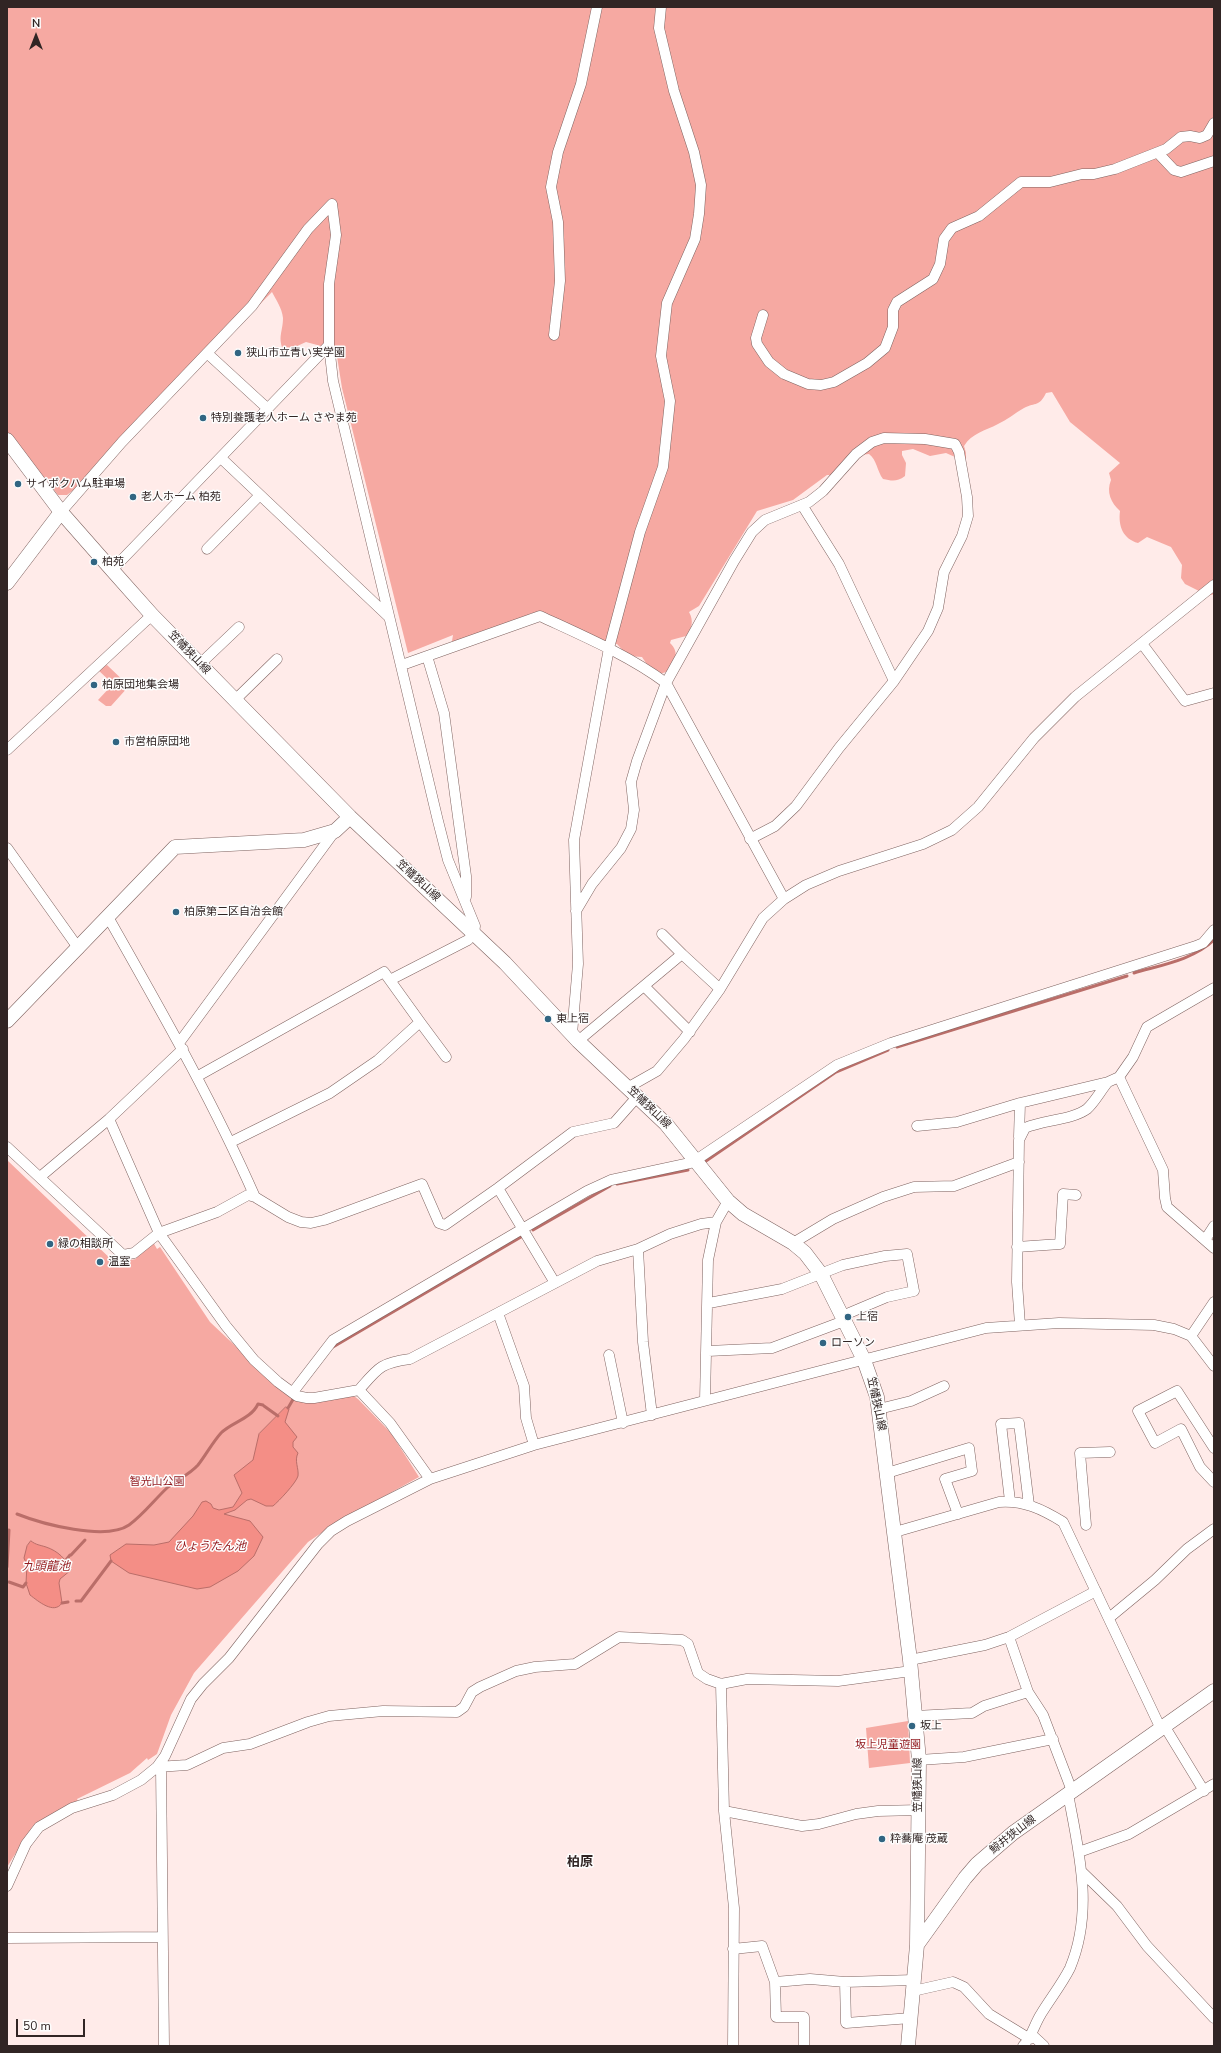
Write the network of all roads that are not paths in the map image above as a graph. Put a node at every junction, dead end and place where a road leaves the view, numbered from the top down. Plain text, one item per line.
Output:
1 (596, 7) edge
2 (661, 7) edge
3 (1214, 123) edge
4 (1158, 153) junction
5 (1214, 161) edge
6 (763, 315) dead end
7 (554, 335) dead end
8 (329, 345) junction
9 (207, 353) junction
10 (268, 409) junction
11 (7, 440) edge
12 (221, 458) junction
13 (260, 495) junction
14 (802, 505) junction
15 (61, 512) junction
16 (206, 549) dead end
17 (112, 570) junction
18 (7, 583) edge
19 (1214, 585) edge
20 (152, 615) junction
21 (389, 617) junction
22 (238, 626) dead end
23 (1142, 645) junction
24 (608, 648) junction
25 (427, 656) junction
26 (277, 659) dead end
27 (200, 664) junction
28 (402, 665) junction
29 (894, 681) junction
30 (666, 683) junction
31 (1214, 693) edge
32 (235, 700) junction
33 (7, 750) edge
34 (350, 817) junction
35 (335, 831) junction
36 (750, 839) junction
37 (7, 848) edge
38 (784, 900) junction
39 (466, 901) junction
40 (576, 911) junction
41 (108, 917) junction
42 (1214, 930) edge
43 (474, 933) junction
44 (662, 934) dead end
45 (79, 949) junction
46 (682, 954) junction
47 (390, 980) junction
48 (644, 986) junction
49 (1214, 988) edge
50 (720, 989) junction
51 (7, 1021) edge
52 (420, 1022) junction
53 (690, 1032) junction
54 (575, 1037) junction
55 (181, 1046) junction
56 (446, 1057) dead end
57 (198, 1076) junction
58 (1120, 1077) junction
59 (1108, 1082) junction
60 (632, 1092) junction
61 (1020, 1103) junction
62 (109, 1119) junction
63 (917, 1126) dead end
64 (1019, 1140) junction
65 (231, 1142) junction
66 (7, 1147) edge
67 (696, 1160) junction
68 (1019, 1162) junction
69 (40, 1177) junction
70 (498, 1188) junction
71 (1076, 1195) dead end
72 (255, 1196) junction
73 (728, 1201) junction
74 (716, 1222) junction
75 (1214, 1226) edge
76 (522, 1228) junction
77 (159, 1233) junction
78 (1205, 1240) junction
79 (793, 1243) junction
80 (1017, 1247) junction
81 (1214, 1248) edge
82 (638, 1249) junction
83 (821, 1274) junction
84 (554, 1283) junction
85 (1214, 1302) edge
86 (709, 1303) junction
87 (498, 1313) junction
88 (843, 1319) junction
89 (1020, 1325) junction
90 (1191, 1336) junction
91 (708, 1351) junction
92 (609, 1355) dead end
93 (864, 1360) junction
94 (1214, 1366) edge
95 (944, 1386) dead end
96 (359, 1390) junction
97 (295, 1394) junction
98 (705, 1400) junction
99 (879, 1409) junction
100 (652, 1416) junction
101 (623, 1423) junction
102 (534, 1445) junction
103 (1214, 1448) edge
104 (1110, 1452) dead end
105 (887, 1473) junction
106 (430, 1479) junction
107 (1214, 1482) edge
108 (1010, 1501) junction
109 (1029, 1505) junction
110 (958, 1514) junction
111 (1086, 1525) dead end
112 (1214, 1529) edge
113 (895, 1532) junction
114 (1096, 1591) junction
115 (1109, 1618) junction
116 (1010, 1637) junction
117 (911, 1665) junction
118 (721, 1684) junction
119 (1214, 1691) edge
120 (1028, 1692) junction
121 (915, 1716) junction
122 (1163, 1728) junction
123 (1053, 1739) junction
124 (919, 1760) junction
125 (159, 1767) junction
126 (1214, 1784) edge
127 (1204, 1791) junction
128 (1070, 1793) junction
129 (919, 1810) junction
130 (724, 1811) junction
131 (1079, 1852) junction
132 (1082, 1872) junction
133 (7, 1886) edge
134 (162, 1937) junction
135 (7, 1938) edge
136 (917, 1945) junction
137 (733, 1949) junction
138 (775, 1982) junction
139 (845, 1982) junction
140 (914, 1985) junction
141 (911, 2018) junction
142 (1214, 2018) edge
143 (1028, 2040) edge
144 (164, 2046) edge
145 (733, 2046) edge
146 (804, 2046) edge
147 (908, 2046) edge
148 (1044, 2046) edge

1 - 7 street
2 - 24 street
3 - 4 street
4 - 5 street
4 - 6 street
8 - 9 street
8 - 10 street
8 - 21 street
9 - 10 street
9 - 15 street
10 - 12 street
11 - 15 main road, 笠幡狭山線
12 - 13 street
12 - 17 street
13 - 16 street
13 - 21 street
14 - 29 street
14 - 29 street
14 - 30 street
15 - 17 main road, 笠幡狭山線
15 - 18 main road
17 - 20 main road, 笠幡狭山線
19 - 23 street
20 - 27 main road, 笠幡狭山線
20 - 33 street
21 - 28 street
22 - 27 street
23 - 31 street
23 - 38 street
24 - 25 street
24 - 30 street
24 - 40 street
25 - 28 street
25 - 39 street
26 - 32 street
27 - 32 main road, 笠幡狭山線
28 - 39 street
29 - 36 street
30 - 36 street
30 - 40 street
32 - 34 main road, 笠幡狭山線
34 - 35 main road
34 - 43 main road, 笠幡狭山線
35 - 41 main road
35 - 55 street
36 - 38 street
37 - 45 street
38 - 50 street
39 - 43 street
40 - 54 street
41 - 45 main road
41 - 55 street
42 - 67 street
43 - 47 street
43 - 54 main road, 笠幡狭山線
44 - 46 street
45 - 51 main road
46 - 48 street
46 - 50 street
47 - 52 street
47 - 57 street
48 - 53 street
48 - 54 street
49 - 58 street
50 - 53 street
52 - 56 street
52 - 65 street
53 - 60 street
54 - 60 main road, 笠幡狭山線
55 - 57 street
55 - 62 street
57 - 65 street
58 - 59 street
58 - 78 street
59 - 61 street
59 - 64 street
60 - 67 main road, 笠幡狭山線
60 - 70 street
61 - 63 street
61 - 64 street
62 - 69 street
62 - 77 street
64 - 68 street
65 - 72 street
66 - 69 street
67 - 73 main road, 笠幡狭山線
67 - 76 street
68 - 79 street
68 - 80 street
69 - 77 street
70 - 72 street
70 - 76 street
71 - 80 street
72 - 77 street
73 - 74 street
73 - 79 main road, 笠幡狭山線
74 - 82 street
74 - 86 street
75 - 78 street
76 - 84 street
76 - 97 street
77 - 97 street
78 - 81 street
79 - 83 main road, 笠幡狭山線
80 - 89 street
82 - 84 street
82 - 100 street
83 - 86 street
83 - 88 main road, 笠幡狭山線
83 - 88 street
84 - 87 street
85 - 90 street
86 - 91 street
87 - 96 street
87 - 102 street
88 - 91 street
88 - 93 main road, 笠幡狭山線
89 - 90 street
89 - 93 street
90 - 94 street
91 - 98 street
92 - 101 street
93 - 98 street
93 - 99 main road, 笠幡狭山線
95 - 99 street
96 - 97 street
96 - 106 street
98 - 100 street
99 - 105 main road, 笠幡狭山線
100 - 101 street
101 - 102 street
102 - 106 street
103 - 107 street
104 - 111 street
105 - 110 street
105 - 113 main road, 笠幡狭山線
106 - 125 street
108 - 109 street
108 - 109 street
108 - 110 street
109 - 114 street
110 - 113 street
112 - 115 street
113 - 117 main road, 笠幡狭山線
114 - 115 street
114 - 116 street
115 - 122 street
116 - 117 street
116 - 120 street
117 - 118 street
117 - 121 main road, 笠幡狭山線
118 - 125 street
118 - 130 street
119 - 122 main road, 鯨井狭山線
120 - 121 street
120 - 123 street
121 - 124 main road, 笠幡狭山線
122 - 127 street
122 - 128 main road, 鯨井狭山線
123 - 124 street
123 - 128 street
124 - 129 main road, 笠幡狭山線
125 - 133 street
125 - 134 street
126 - 127 street
127 - 131 street
128 - 131 street
128 - 136 main road, 鯨井狭山線
129 - 130 street
129 - 136 main road, 笠幡狭山線
130 - 137 street
131 - 132 street
132 - 142 street
132 - 143 street
134 - 135 street
134 - 144 street
136 - 140 main road
137 - 138 street
137 - 145 street
138 - 139 street
138 - 146 street
139 - 140 street
139 - 141 street
140 - 141 main road
140 - 143 street
141 - 147 main road
143 - 148 street

